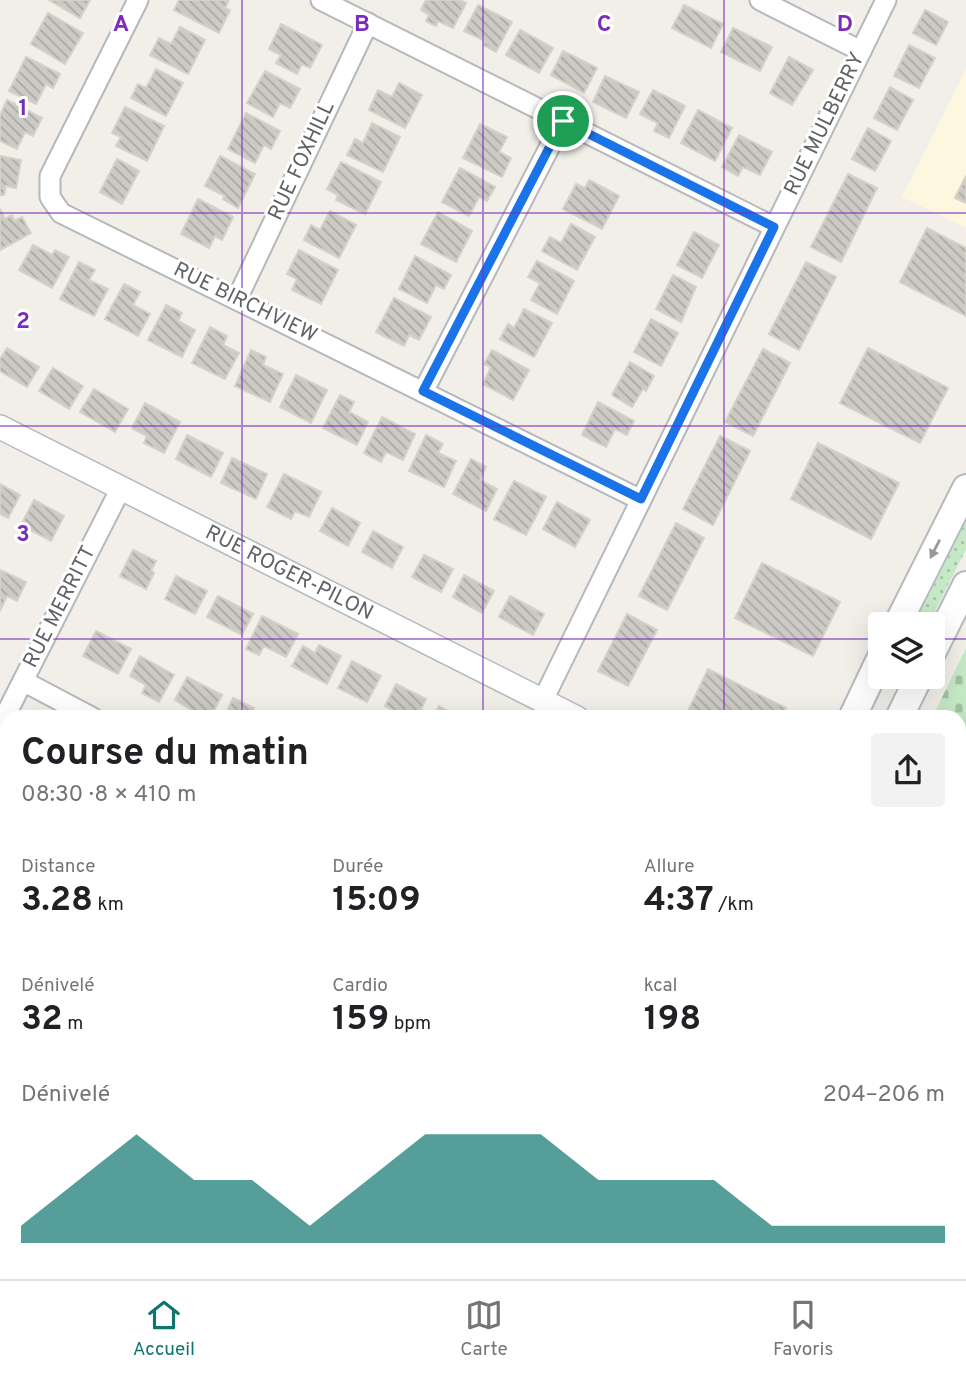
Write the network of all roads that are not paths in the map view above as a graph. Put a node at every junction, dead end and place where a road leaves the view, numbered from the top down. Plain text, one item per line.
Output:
1 (138, 0) edge
2 (321, 0) edge
3 (760, 0) edge
4 (886, 0) edge
5 (368, 23) junction
6 (861, 51) junction
7 (563, 121) junction
8 (774, 227) junction
9 (237, 299) junction
10 (423, 391) junction
11 (0, 427) edge
12 (121, 488) junction
13 (966, 488) edge
14 (641, 499) junction
15 (966, 585) edge
16 (904, 612) edge
17 (945, 627) edge
18 (23, 681) junction
19 (868, 684) edge
20 (913, 689) edge
21 (543, 700) junction
22 (8, 710) edge
23 (78, 710) edge
24 (562, 710) edge
25 (856, 710) edge
26 (903, 710) edge

1 - 9 street, RUE BIRCHVIEW
2 - 5 street
3 - 6 street
4 - 6 street, RUE MULBERRY
5 - 7 street
5 - 9 street, RUE FOXHILL
6 - 8 street, RUE MULBERRY
7 - 8 street
7 - 10 street
8 - 14 street, RUE MULBERRY
9 - 10 street, RUE BIRCHVIEW
10 - 14 street, RUE BIRCHVIEW
11 - 12 street, RUE ROGER-PILON
12 - 18 street, RUE MERRITT
12 - 21 street, RUE ROGER-PILON
13 -> 16 main road
14 - 21 street, RUE MULBERRY
15 - 17 main road
18 - 22 street, RUE MERRITT
18 - 23 street
19 - 25 main road
20 - 26 main road
21 - 24 street, RUE ROGER-PILON

